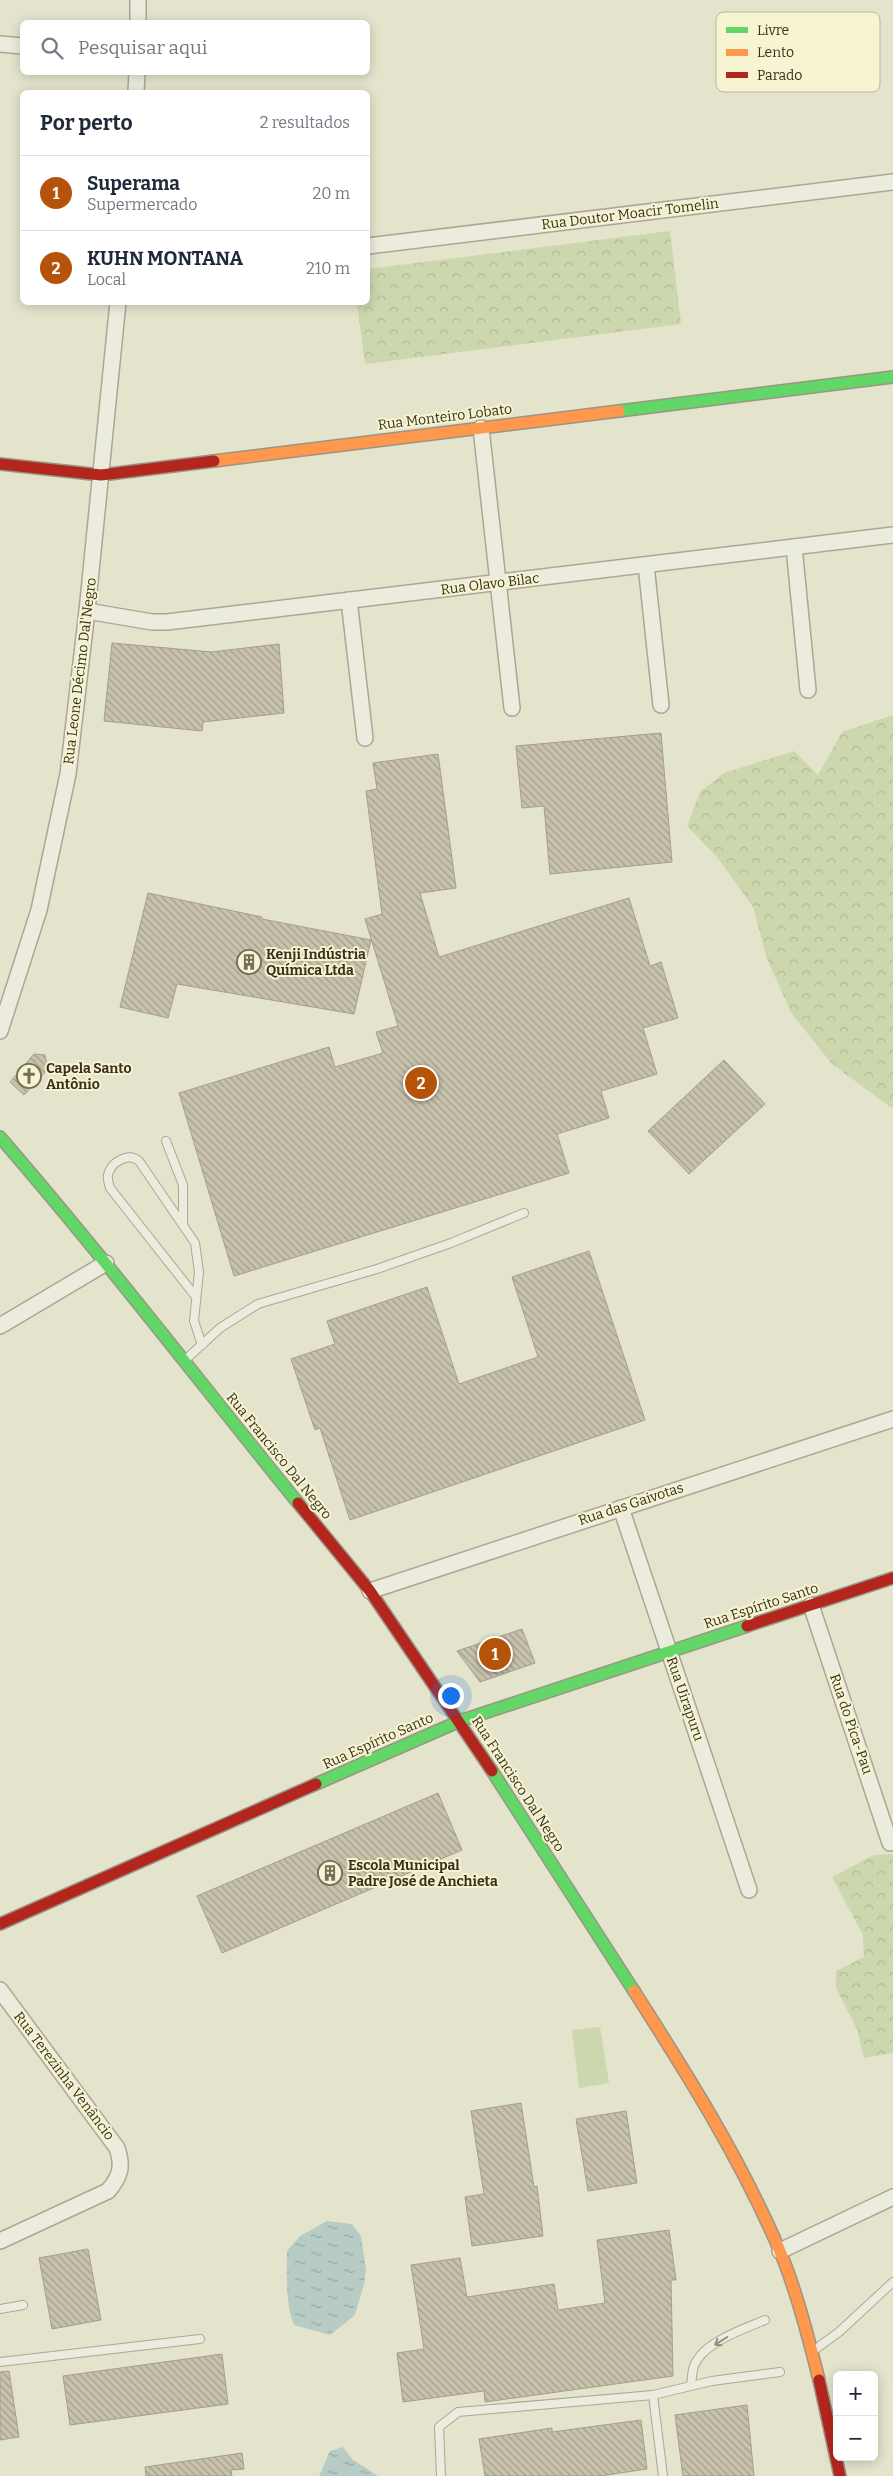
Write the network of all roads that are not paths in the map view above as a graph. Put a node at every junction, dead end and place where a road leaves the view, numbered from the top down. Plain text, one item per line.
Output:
1 (138, 0) edge
2 (138, 20) edge
3 (0, 44) edge
4 (20, 46) edge
5 (137, 75) edge
6 (136, 90) edge
7 (893, 182) edge
8 (370, 246) edge
9 (118, 305) edge
10 (893, 377) edge
11 (481, 428) junction
12 (0, 464) edge
13 (101, 474) junction
14 (893, 536) edge
15 (794, 547) junction
16 (646, 565) junction
17 (498, 583) junction
18 (349, 600) junction
19 (88, 611) junction
20 (808, 690) dead end
21 (661, 704) dead end
22 (512, 708) dead end
23 (366, 738) dead end
24 (0, 1031) edge
25 (0, 1137) edge
26 (166, 1141) dead end
27 (524, 1213) dead end
28 (183, 1224) junction
29 (106, 1263) junction
30 (196, 1297) junction
31 (0, 1326) edge
32 (202, 1345) junction
33 (182, 1362) junction
34 (893, 1419) edge
35 (621, 1508) junction
36 (893, 1578) edge
37 (370, 1590) junction
38 (811, 1605) junction
39 (669, 1652) junction
40 (460, 1721) junction
41 (890, 1843) dead end
42 (749, 1890) dead end
43 (0, 1924) edge
44 (0, 1990) edge
45 (893, 2197) edge
46 (0, 2241) edge
47 (780, 2251) junction
48 (893, 2282) edge
49 (23, 2305) dead end
50 (0, 2309) edge
51 (765, 2320) dead end
52 (200, 2339) dead end
53 (812, 2351) junction
54 (0, 2362) edge
55 (780, 2372) dead end
56 (691, 2385) junction
57 (653, 2395) junction
58 (441, 2476) edge
59 (663, 2476) edge
60 (840, 2476) edge

1 - 2 street
3 - 4 street
5 - 6 street
7 - 8 street, Rua Doutor Moacir Tomelin
9 - 13 street, Rua Leone Décimo Dal'Negro
10 - 11 street, Rua Monteiro Lobato
11 - 13 street, Rua Monteiro Lobato
11 - 17 street
12 - 13 street, Rua Monteiro Lobato
13 - 19 street, Rua Leone Décimo Dal'Negro
14 - 15 street, Rua Olavo Bilac
15 - 16 street, Rua Olavo Bilac
15 - 20 street
16 - 17 street, Rua Olavo Bilac
16 - 21 street
17 - 18 street, Rua Olavo Bilac
17 - 22 street
18 - 19 street, Rua Olavo Bilac
18 - 23 street
19 - 24 street, Rua Leone Décimo Dal'Negro
25 - 29 street, Rua Francisco Dal Negro
26 - 28 lane
27 - 32 lane
28 - 30 lane
28 - 30 lane
29 - 31 street
29 - 33 street, Rua Francisco Dal Negro
30 - 32 lane
32 - 33 lane
33 - 37 street, Rua Francisco Dal Negro
34 - 35 street, Rua das Gaivotas
35 - 37 street, Rua das Gaivotas
35 - 39 street, Rua Uirapuru
36 - 38 street, Rua Espírito Santo
37 - 40 street, Rua Francisco Dal Negro
38 - 39 street, Rua Espírito Santo
38 - 41 street, Rua do Pica-Pau
39 - 40 street, Rua Espírito Santo
39 - 42 street, Rua Uirapuru
40 - 43 street, Rua Espírito Santo
40 - 47 street, Rua Francisco Dal Negro
44 - 46 street, Rua Terezinha Venâncio
45 - 47 street
47 - 53 street, Rua Francisco Dal Negro
48 - 53 lane
49 - 50 lane
51 -> 56 lane
52 - 54 lane
53 - 60 street, Rua Francisco Dal Negro
55 - 56 lane
56 - 57 lane
57 - 58 lane
57 - 59 lane

